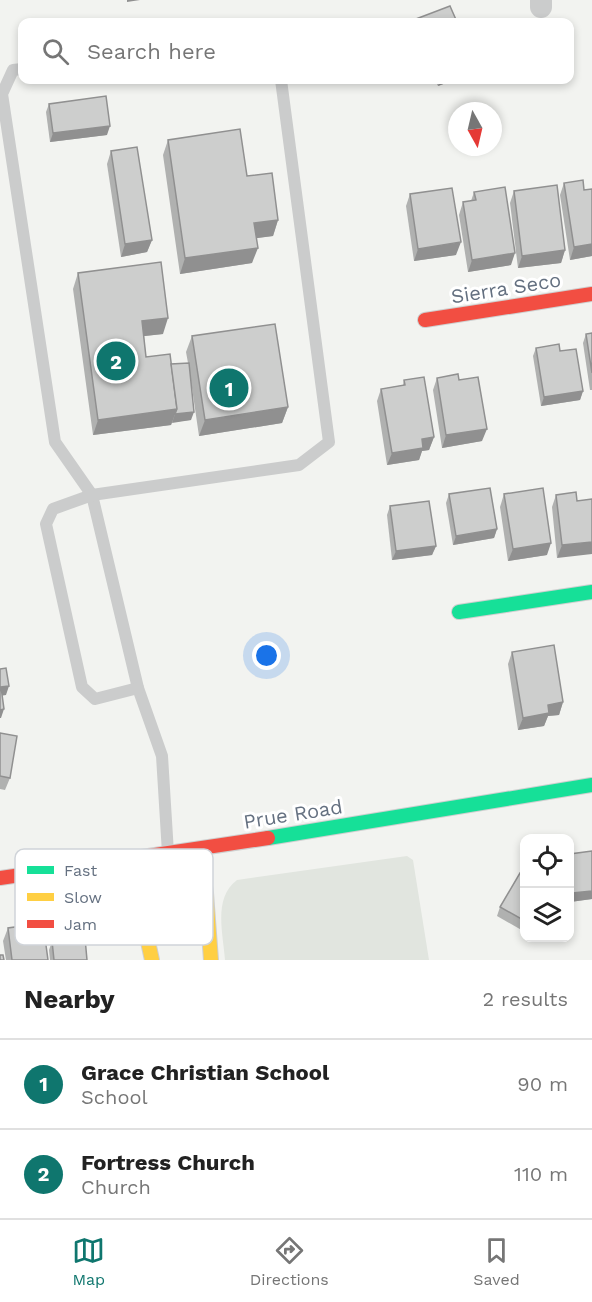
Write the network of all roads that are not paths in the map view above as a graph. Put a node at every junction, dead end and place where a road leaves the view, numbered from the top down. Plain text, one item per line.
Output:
1 (18, 69) edge
2 (282, 84) edge
3 (592, 294) edge
4 (425, 320) dead end
5 (92, 495) junction
6 (592, 592) edge
7 (459, 612) dead end
8 (138, 688) junction
9 (592, 785) edge
10 (168, 849) edge
11 (200, 849) edge
12 (15, 876) edge
13 (0, 878) edge
14 (149, 945) edge
15 (210, 945) edge
16 (152, 960) edge
17 (211, 960) edge

1 - 5 lane
2 - 5 lane
3 - 4 main road, Sierra Seco
5 - 8 lane
5 - 8 lane
6 - 7 main road
8 - 10 lane
9 - 11 main road, Prue Road
12 - 13 main road, Prue Road
14 - 16 main road
15 - 17 main road

